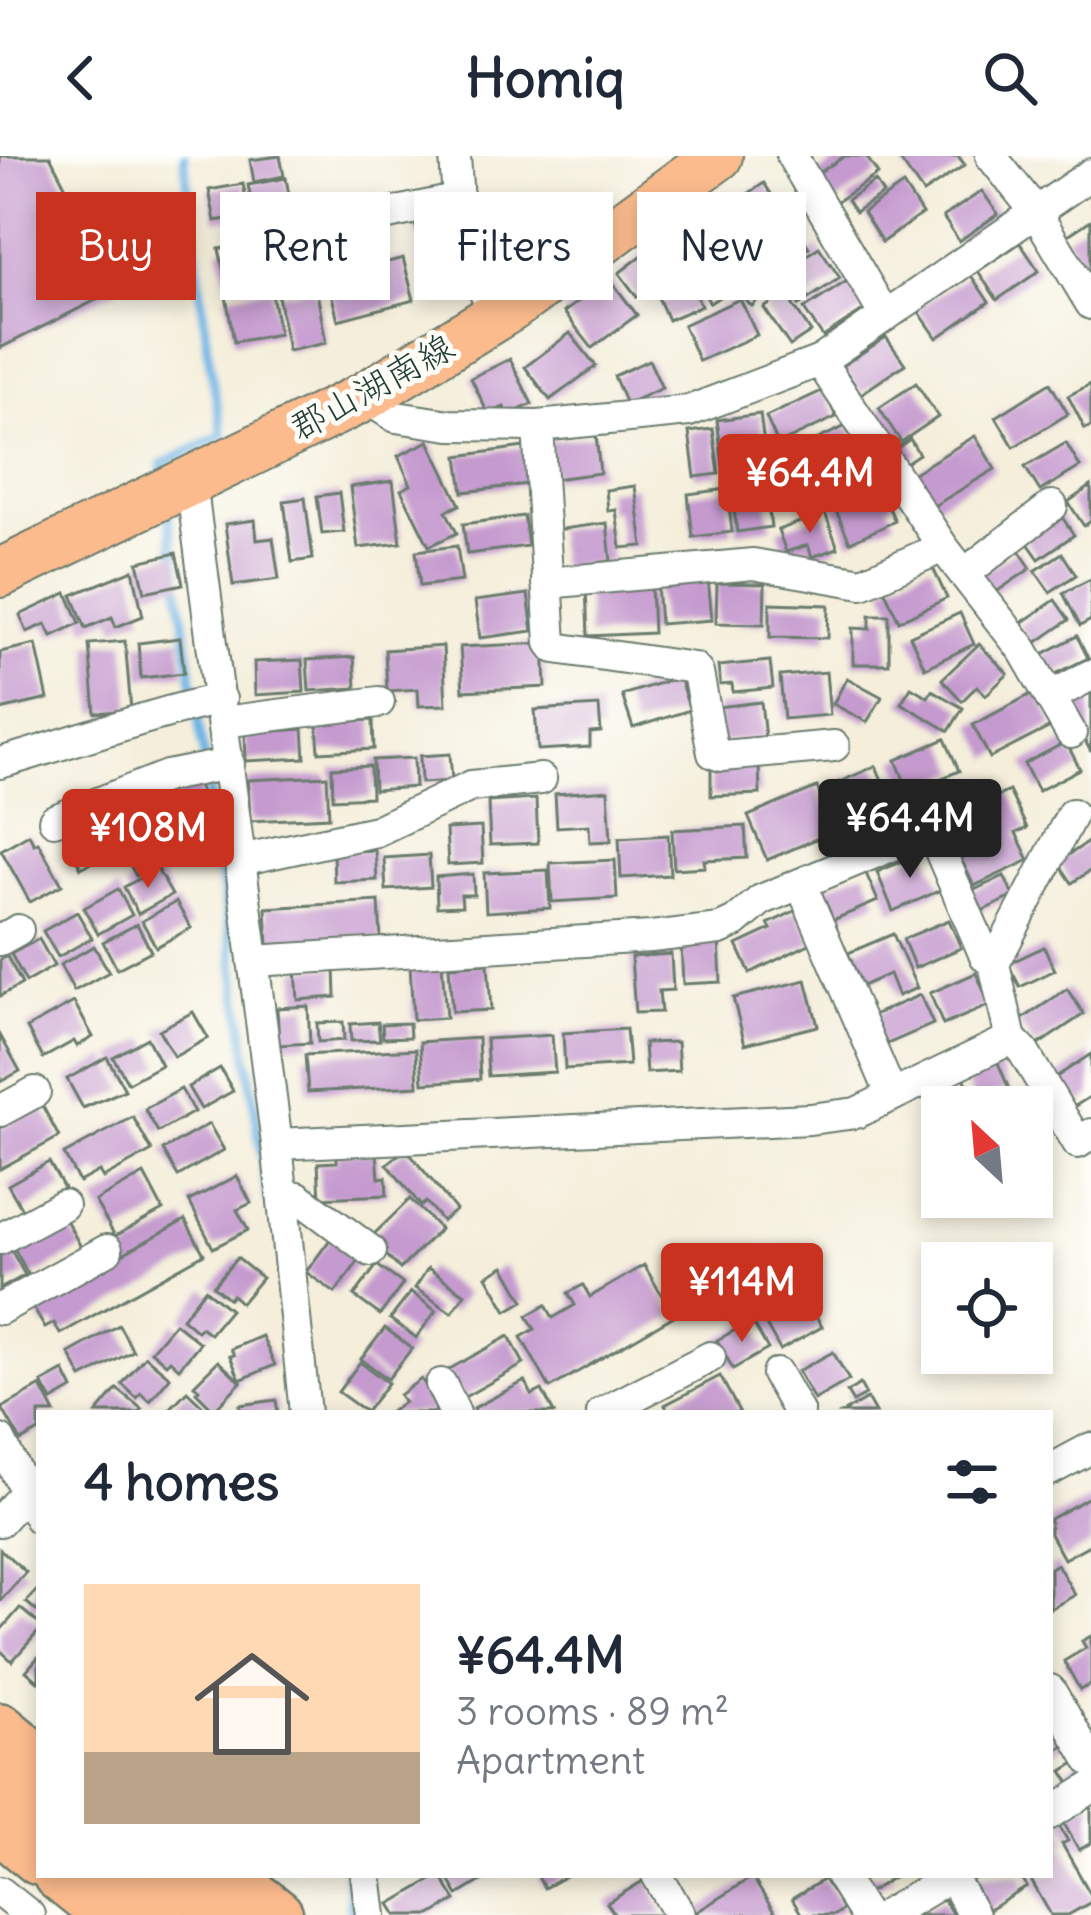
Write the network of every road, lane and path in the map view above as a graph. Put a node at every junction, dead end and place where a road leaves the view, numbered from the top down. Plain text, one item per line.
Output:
1 (455, 156) edge
2 (718, 156) edge
3 (792, 156) edge
4 (991, 156) edge
5 (1091, 174) edge
6 (459, 192) edge
7 (1035, 211) junction
8 (489, 300) edge
9 (1091, 304) edge
10 (497, 316) junction
11 (885, 316) junction
12 (820, 361) junction
13 (364, 398) junction
14 (538, 426) junction
15 (191, 482) junction
16 (1052, 506) dead end
17 (943, 547) junction
18 (0, 573) edge
19 (964, 574) junction
20 (547, 583) junction
21 (1091, 675) edge
22 (1050, 697) junction
23 (379, 702) dead end
24 (222, 711) junction
25 (1071, 733) dead end
26 (834, 746) dead end
27 (0, 763) edge
28 (229, 764) junction
29 (541, 779) dead end
30 (1072, 814) dead end
31 (54, 820) dead end
32 (240, 860) junction
33 (801, 884) junction
34 (253, 962) junction
35 (994, 964) junction
36 (1011, 1040) junction
37 (35, 1092) dead end
38 (892, 1096) junction
39 (0, 1111) edge
40 (278, 1144) junction
41 (1087, 1147) edge
42 (283, 1193) junction
43 (63, 1205) dead end
44 (0, 1239) edge
45 (107, 1250) dead end
46 (371, 1251) dead end
47 (0, 1309) edge
48 (710, 1357) dead end
49 (777, 1374) dead end
50 (441, 1384) dead end
51 (305, 1410) edge
52 (454, 1410) edge
53 (608, 1410) edge
54 (797, 1410) edge
55 (0, 1441) edge
56 (1091, 1448) edge
57 (1053, 1468) edge
58 (32, 1505) edge
59 (0, 1521) edge
60 (1053, 1695) edge
61 (0, 1696) edge
62 (36, 1724) edge
63 (0, 1729) edge
64 (36, 1759) edge
65 (1091, 1761) edge
66 (0, 1786) edge
67 (1091, 1788) edge
68 (1053, 1812) edge
69 (36, 1816) edge
70 (0, 1827) edge
71 (36, 1857) edge
72 (63, 1878) edge
73 (114, 1878) edge
74 (182, 1878) edge
75 (230, 1878) edge
76 (366, 1878) edge
77 (658, 1878) edge
78 (842, 1878) edge
79 (949, 1878) edge
80 (953, 1878) edge
81 (0, 1892) edge
82 (29, 1915) edge
83 (109, 1915) edge
84 (160, 1915) edge
85 (227, 1915) edge
86 (277, 1915) edge
87 (371, 1915) edge
88 (680, 1915) edge
89 (865, 1915) edge
90 (886, 1915) edge
91 (973, 1915) edge

1 - 6 street
2 - 10 main road, 郡山湖南線
3 - 11 street
4 - 7 street
5 - 7 street
7 - 9 street
7 - 11 street
8 - 10 street
10 - 13 main road, 郡山湖南線
11 - 12 street
12 - 14 street
12 - 17 street
13 - 14 street
13 - 15 main road, 郡山湖南線
14 - 20 street
15 - 18 main road, 郡山湖南線
15 - 24 street
16 - 19 street
17 - 19 street
17 - 20 street
19 - 22 street
20 - 26 street
21 - 22 street
22 - 25 street
23 - 24 street
24 - 27 street
24 - 28 street
28 - 31 street
28 - 32 street
29 - 32 street
30 - 35 street
32 - 34 street
33 - 34 street
33 - 35 street
33 - 38 street
34 - 40 street
35 - 36 street
36 - 38 street
36 - 41 street
37 - 39 street
38 - 40 street
40 - 42 street
42 - 46 street
42 - 51 street
43 - 44 street
45 - 47 street
48 - 53 street
49 - 54 street
50 - 52 street
55 - 58 street
56 - 57 street
58 - 59 street
60 - 65 street
61 - 62 highway
63 - 64 highway
66 - 69 highway
67 - 68 street
70 - 71 highway
72 - 83 highway
73 - 84 highway
74 - 85 highway
75 - 86 highway
76 - 87 street
77 - 88 street
78 - 89 street
79 - 90 street
80 - 91 street
81 - 82 street

